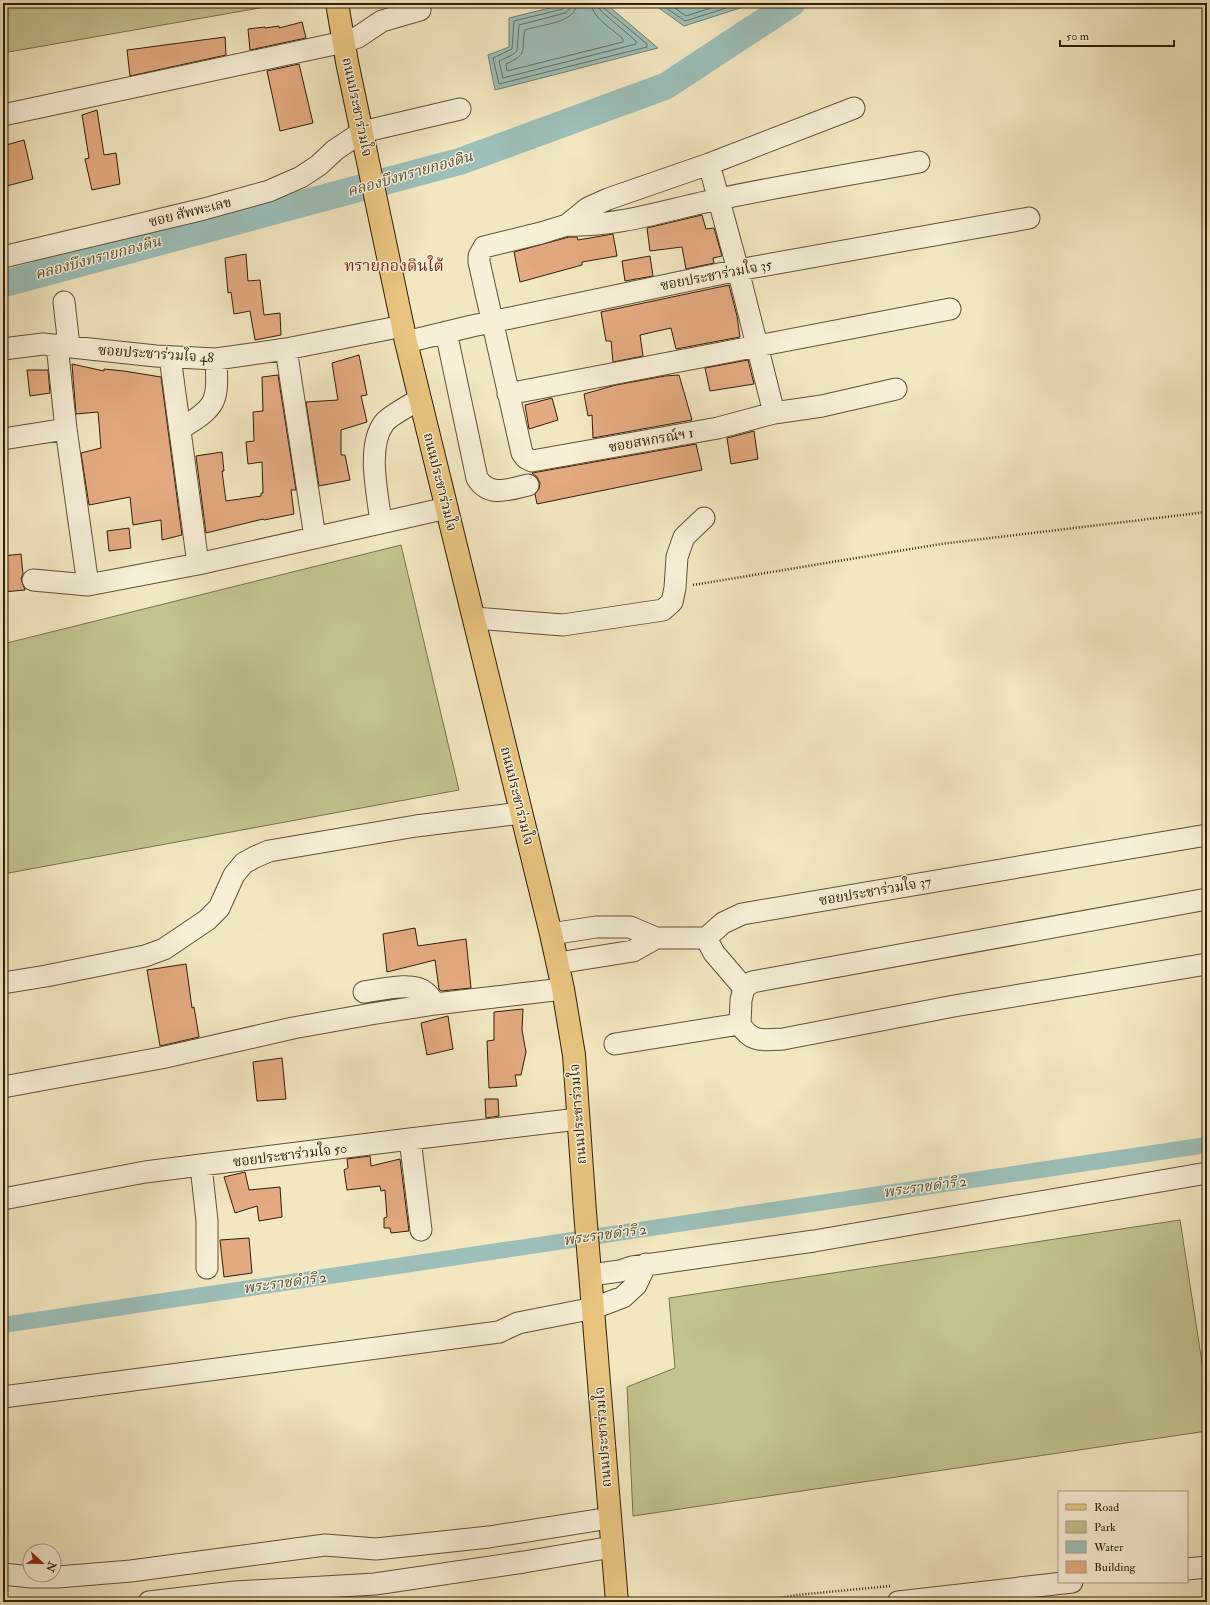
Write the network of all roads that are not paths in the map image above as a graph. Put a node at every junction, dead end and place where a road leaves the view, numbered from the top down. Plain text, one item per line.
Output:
1 (337, 3) edge
2 (420, 10) dead end
3 (344, 42) junction
4 (854, 108) dead end
5 (460, 109) dead end
6 (3, 115) edge
7 (362, 132) junction
8 (919, 162) dead end
9 (709, 164) junction
10 (719, 199) junction
11 (1029, 218) dead end
12 (567, 225) junction
13 (3, 258) edge
14 (738, 270) junction
15 (64, 302) dead end
16 (950, 309) dead end
17 (492, 322) junction
18 (446, 332) junction
19 (404, 334) junction
20 (63, 345) junction
21 (758, 346) junction
22 (3, 350) edge
23 (286, 350) junction
24 (170, 357) junction
25 (216, 359) junction
26 (896, 389) dead end
27 (508, 394) junction
28 (420, 399) junction
29 (774, 413) junction
30 (66, 429) junction
31 (180, 429) junction
32 (3, 439) edge
33 (528, 484) dead end
34 (447, 508) junction
35 (704, 518) dead end
36 (381, 523) junction
37 (315, 537) junction
38 (198, 564) junction
39 (33, 580) dead end
40 (88, 585) junction
41 (474, 618) junction
42 (521, 813) junction
43 (1207, 835) edge
44 (1207, 899) edge
45 (551, 934) junction
46 (656, 938) junction
47 (706, 938) junction
48 (558, 963) junction
49 (1207, 964) edge
50 (3, 983) edge
51 (744, 988) junction
52 (563, 989) junction
53 (364, 992) dead end
54 (435, 1004) junction
55 (740, 1024) junction
56 (615, 1044) dead end
57 (3, 1087) edge
58 (578, 1119) junction
59 (410, 1139) junction
60 (201, 1166) junction
61 (1207, 1173) edge
62 (3, 1199) edge
63 (421, 1230) dead end
64 (646, 1264) junction
65 (207, 1268) dead end
66 (590, 1269) junction
67 (594, 1308) junction
68 (3, 1397) edge
69 (610, 1518) junction
70 (612, 1547) junction
71 (1207, 1567) edge
72 (1188, 1569) edge
73 (3, 1574) edge
74 (1063, 1583) edge
75 (363, 1585) junction
76 (149, 1602) edge
77 (346, 1602) edge
78 (616, 1602) edge
79 (898, 1602) edge

1 - 3 main road, ถนนประชาร่วมใจ
2 - 3 street
3 - 6 street
3 - 7 main road, ถนนประชาร่วมใจ
4 - 9 street
5 - 7 street
7 - 13 street, ซอย สัพพะเลข
7 - 19 main road, ถนนประชาร่วมใจ
8 - 10 street
9 - 10 street
9 - 12 street
10 - 12 street
10 - 14 street
11 - 14 street, ซอยประชาร่วมใจ 35
12 - 17 street
14 - 17 street, ซอยประชาร่วมใจ 35
14 - 21 street
15 - 20 street
16 - 21 street
17 - 18 street, ซอยประชาร่วมใจ 35
17 - 27 street
18 - 19 street, ซอยประชาร่วมใจ 35
18 - 33 street
19 - 23 street, ซอยประชาร่วมใจ 48
19 - 28 main road, ถนนประชาร่วมใจ
20 - 22 street, ซอยประชาร่วมใจ 48
20 - 24 street, ซอยประชาร่วมใจ 48
20 - 30 street
21 - 27 street
21 - 29 street
23 - 25 street, ซอยประชาร่วมใจ 48
23 - 37 street
24 - 25 street, ซอยประชาร่วมใจ 48
24 - 31 street
25 - 31 street
26 - 29 street, ซอยสหกรณ์ฯ 1
27 - 29 street, ซอยสหกรณ์ฯ 1
28 - 34 main road, ถนนประชาร่วมใจ
28 - 36 street
30 - 32 street
30 - 40 street
31 - 38 street
34 - 36 street
34 - 41 main road, ถนนประชาร่วมใจ
35 - 41 street
36 - 37 street
37 - 38 street
38 - 40 street
39 - 40 street
41 - 42 main road, ถนนประชาร่วมใจ
42 - 45 main road, ถนนประชาร่วมใจ
42 - 50 street
43 - 47 street, ซอยประชาร่วมใจ 37
44 - 51 street
45 - 46 street
45 - 48 main road, ถนนประชาร่วมใจ
46 - 47 street
46 - 48 street
47 - 51 street
48 - 52 main road, ถนนประชาร่วมใจ
49 - 55 street
51 - 55 street
52 - 54 street
52 - 58 main road, ถนนประชาร่วมใจ
53 - 54 street
54 - 57 street
55 - 56 street
58 - 59 street, ซอยประชาร่วมใจ 50
58 - 66 main road, ถนนประชาร่วมใจ
59 - 60 street, ซอยประชาร่วมใจ 50
59 - 63 street
60 - 62 street, ซอยประชาร่วมใจ 50
60 - 65 street
61 - 64 street
64 - 66 street
64 - 67 street
66 - 67 main road, ถนนประชาร่วมใจ
67 - 68 street
67 - 69 main road, ถนนประชาร่วมใจ
69 - 70 main road, ถนนประชาร่วมใจ
69 - 73 street
70 - 75 street
70 - 78 main road, ถนนประชาร่วมใจ
71 - 72 street
74 - 79 street
75 - 76 street
75 - 77 street

